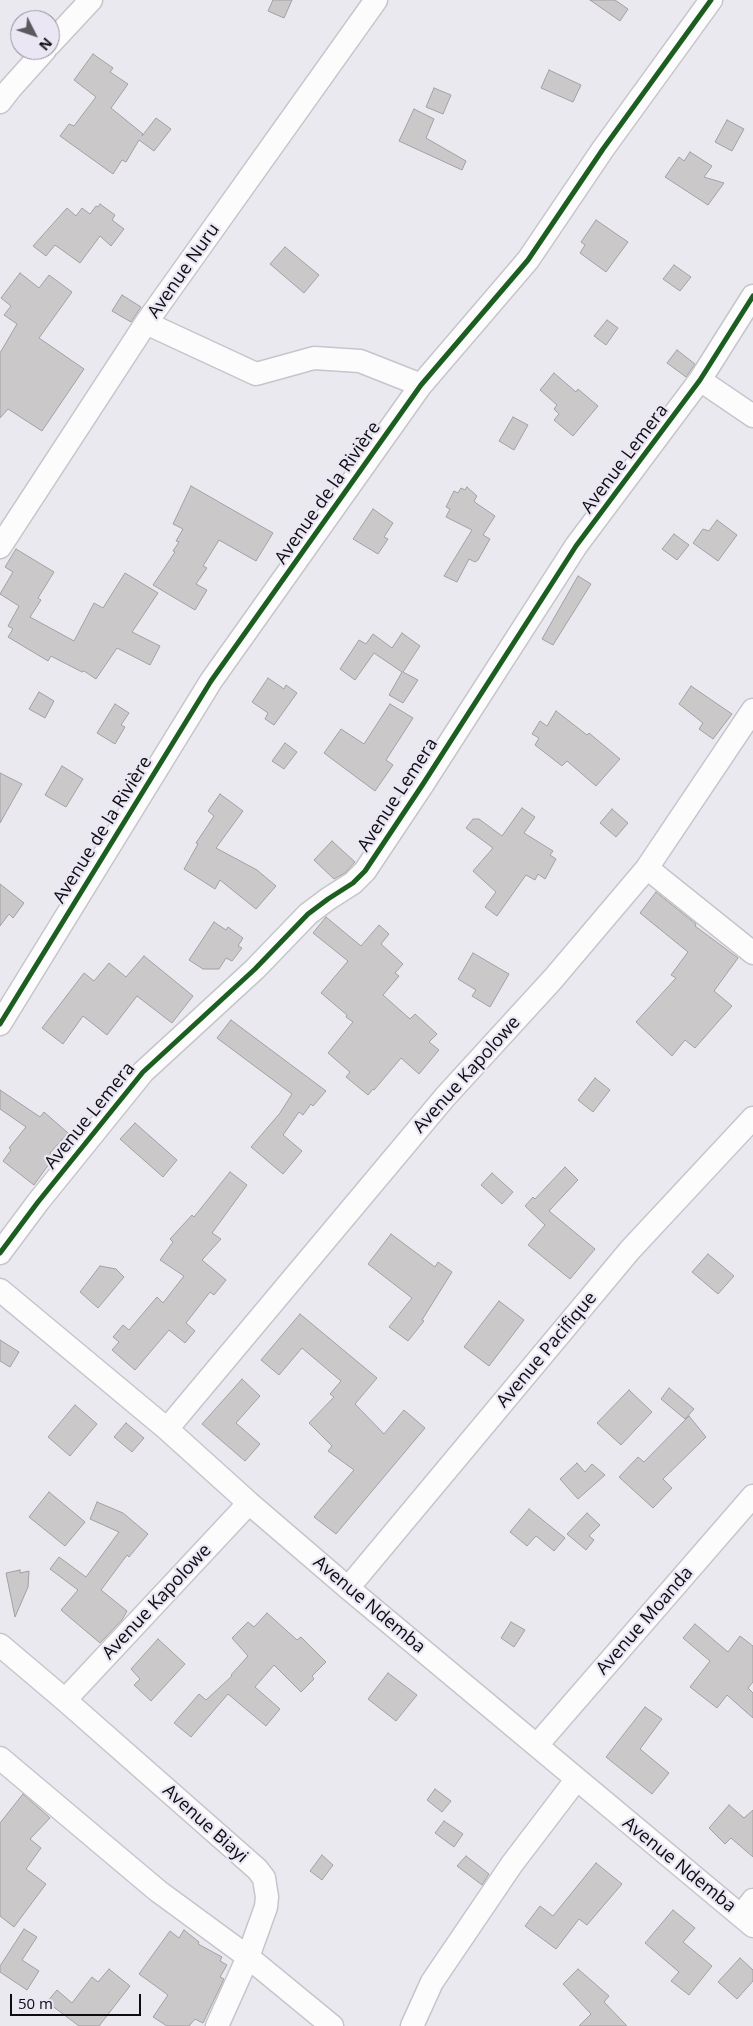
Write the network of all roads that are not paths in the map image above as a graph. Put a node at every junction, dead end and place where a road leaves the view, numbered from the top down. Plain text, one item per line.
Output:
1 (91, 0) edge
2 (376, 0) edge
3 (711, 0) edge
4 (60, 33) edge
5 (36, 60) edge
6 (0, 102) edge
7 (753, 296) edge
8 (146, 324) junction
9 (700, 380) junction
10 (421, 385) junction
11 (753, 416) edge
12 (0, 547) edge
13 (753, 710) edge
14 (647, 868) junction
15 (753, 952) edge
16 (0, 1024) edge
17 (753, 1118) edge
18 (0, 1253) edge
19 (0, 1290) edge
20 (167, 1429) junction
21 (753, 1496) edge
22 (249, 1504) junction
23 (348, 1588) junction
24 (0, 1645) edge
25 (65, 1700) junction
26 (537, 1745) junction
27 (0, 1758) edge
28 (576, 1780) junction
29 (749, 1914) edge
30 (248, 1957) junction
31 (217, 2026) edge
32 (332, 2026) edge
33 (412, 2026) edge

1 - 4 street
2 - 8 street, Avenue Nuru
3 - 10 street, Avenue de la Rivière
5 - 6 street
7 - 9 street, Avenue Lemera
8 - 10 street
8 - 12 street, Avenue Nuru
9 - 11 street
9 - 18 street, Avenue Lemera
10 - 16 street, Avenue de la Rivière
13 - 14 street, Avenue Kapolowe
14 - 15 street
14 - 20 street, Avenue Kapolowe
17 - 23 street, Avenue Pacifique
19 - 20 street, Avenue Ndemba
20 - 22 street, Avenue Ndemba
21 - 26 street, Avenue Moanda
22 - 23 street, Avenue Ndemba
22 - 25 street, Avenue Kapolowe
23 - 26 street, Avenue Ndemba
24 - 25 street, Avenue Biayi
25 - 30 street, Avenue Biayi
26 - 28 street, Avenue Ndemba
27 - 30 street
28 - 29 street, Avenue Ndemba
28 - 33 street
30 - 31 street, Avenue Biayi
30 - 32 street

